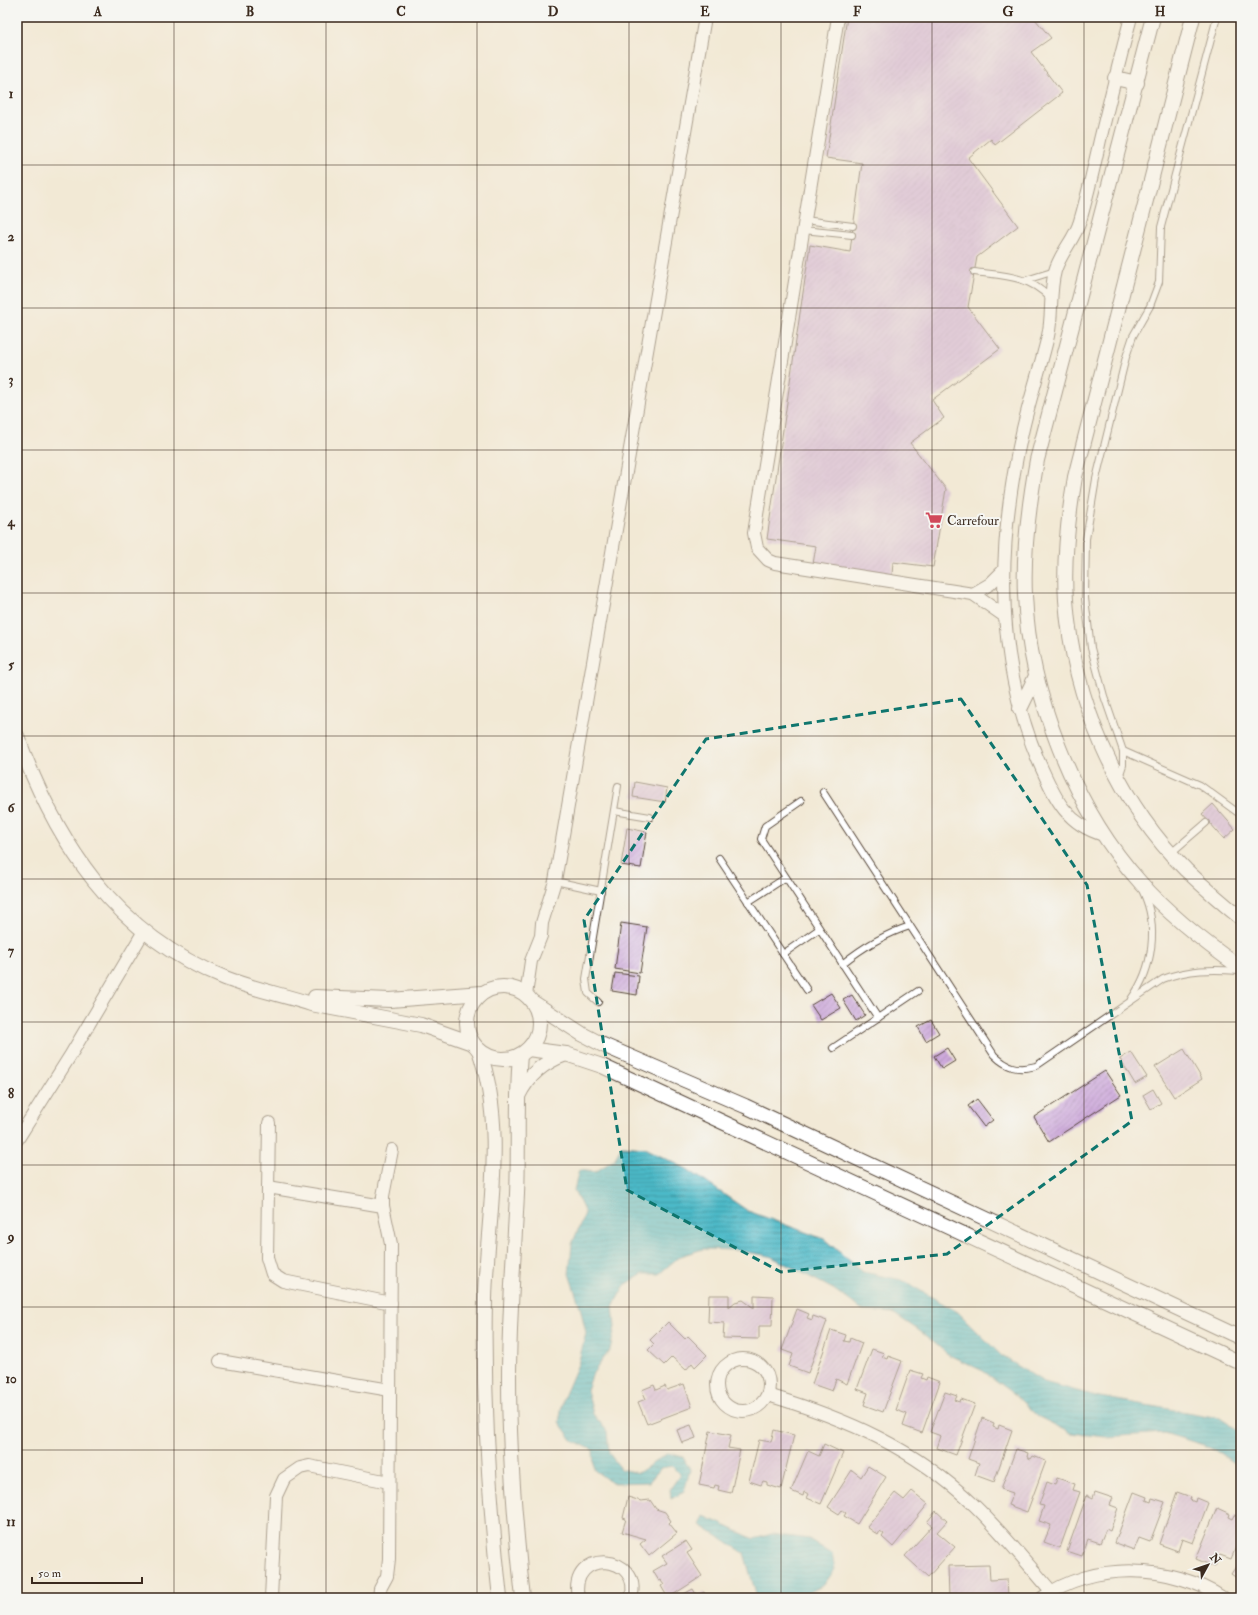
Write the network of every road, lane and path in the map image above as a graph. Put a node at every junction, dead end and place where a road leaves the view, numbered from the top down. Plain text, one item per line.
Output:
1 (704, 17) edge
2 (838, 17) edge
3 (1131, 17) edge
4 (1154, 17) edge
5 (1193, 17) edge
6 (1216, 17) edge
7 (1115, 78) junction
8 (1137, 83) junction
9 (803, 225) junction
10 (853, 226) dead end
11 (852, 235) dead end
12 (1055, 270) junction
13 (974, 272) dead end
14 (1026, 280) junction
15 (1050, 298) junction
16 (1003, 571) junction
17 (973, 594) junction
18 (1003, 615) junction
19 (1036, 676) junction
20 (1020, 708) junction
21 (17, 736) edge
22 (1123, 751) junction
23 (1119, 779) junction
24 (618, 786) dead end
25 (823, 792) dead end
26 (801, 801) dead end
27 (614, 810) junction
28 (1241, 815) edge
29 (650, 817) dead end
30 (1206, 822) dead end
31 (1104, 835) junction
32 (1170, 853) junction
33 (719, 858) dead end
34 (785, 878) junction
35 (555, 881) junction
36 (1139, 882) junction
37 (601, 891) junction
38 (748, 902) junction
39 (1241, 918) edge
40 (910, 926) junction
41 (819, 929) junction
42 (144, 931) junction
43 (783, 954) junction
44 (842, 964) junction
45 (1241, 970) edge
46 (807, 990) dead end
47 (918, 991) dead end
48 (482, 993) junction
49 (295, 998) junction
50 (530, 999) junction
51 (598, 1002) dead end
52 (1126, 1005) junction
53 (878, 1018) junction
54 (476, 1047) junction
55 (833, 1048) dead end
56 (524, 1052) junction
57 (566, 1054) junction
58 (517, 1098) junction
59 (269, 1123) dead end
60 (17, 1140) edge
61 (392, 1150) dead end
62 (268, 1188) junction
63 (384, 1206) junction
64 (390, 1303) junction
65 (1241, 1338) edge
66 (220, 1360) dead end
67 (1241, 1363) edge
68 (390, 1390) junction
69 (768, 1395) junction
70 (389, 1482) junction
71 (1046, 1595) edge
72 (271, 1598) edge
73 (379, 1598) edge
74 (500, 1598) edge
75 (523, 1598) edge
76 (578, 1598) edge
77 (631, 1598) edge
78 (1223, 1598) edge

1 - 35 street
2 - 9 street
3 - 7 street
4 - 8 street
5 - 23 street
6 - 22 lane
7 - 8 street
7 - 12 street
8 - 19 street
9 - 10 lane
9 - 11 lane
9 - 17 street
12 - 14 lane
12 - 15 street
13 - 14 lane
14 - 15 lane
15 - 16 street
16 - 17 street
16 - 18 street
17 - 18 street
18 - 20 street
19 - 20 street
19 - 31 street
20 - 31 street
21 - 42 street
22 - 23 lane
22 - 28 lane
23 - 32 street
24 - 27 lane
25 - 40 lane
26 - 34 lane
27 - 29 lane
27 - 37 lane
30 - 32 lane
31 - 36 street
32 - 39 street
33 - 38 lane
34 - 38 lane
34 - 41 lane
35 - 37 lane
35 - 50 street
36 - 45 street
36 - 52 lane
37 - 51 lane
38 - 43 lane
40 - 44 lane
40 - 52 lane
41 - 43 lane
41 - 44 lane
42 - 49 street
42 - 60 street
43 - 46 lane
44 - 53 lane
45 - 52 lane
47 - 53 lane
48 - 49 street
48 - 50 street
48 - 54 street
49 - 54 street
50 - 56 street
50 - 65 street
53 - 55 lane
54 - 56 street
54 - 74 street
56 - 57 street
56 - 58 street
57 - 58 street
57 - 67 street
58 - 75 street
59 - 62 street
61 - 63 street
62 - 63 street
62 - 64 street
63 - 64 street
64 - 68 street
66 - 68 street
68 - 70 street
69 - 69 street
69 - 71 street
70 - 72 street
70 - 73 street
71 - 78 street
76 - 77 street

